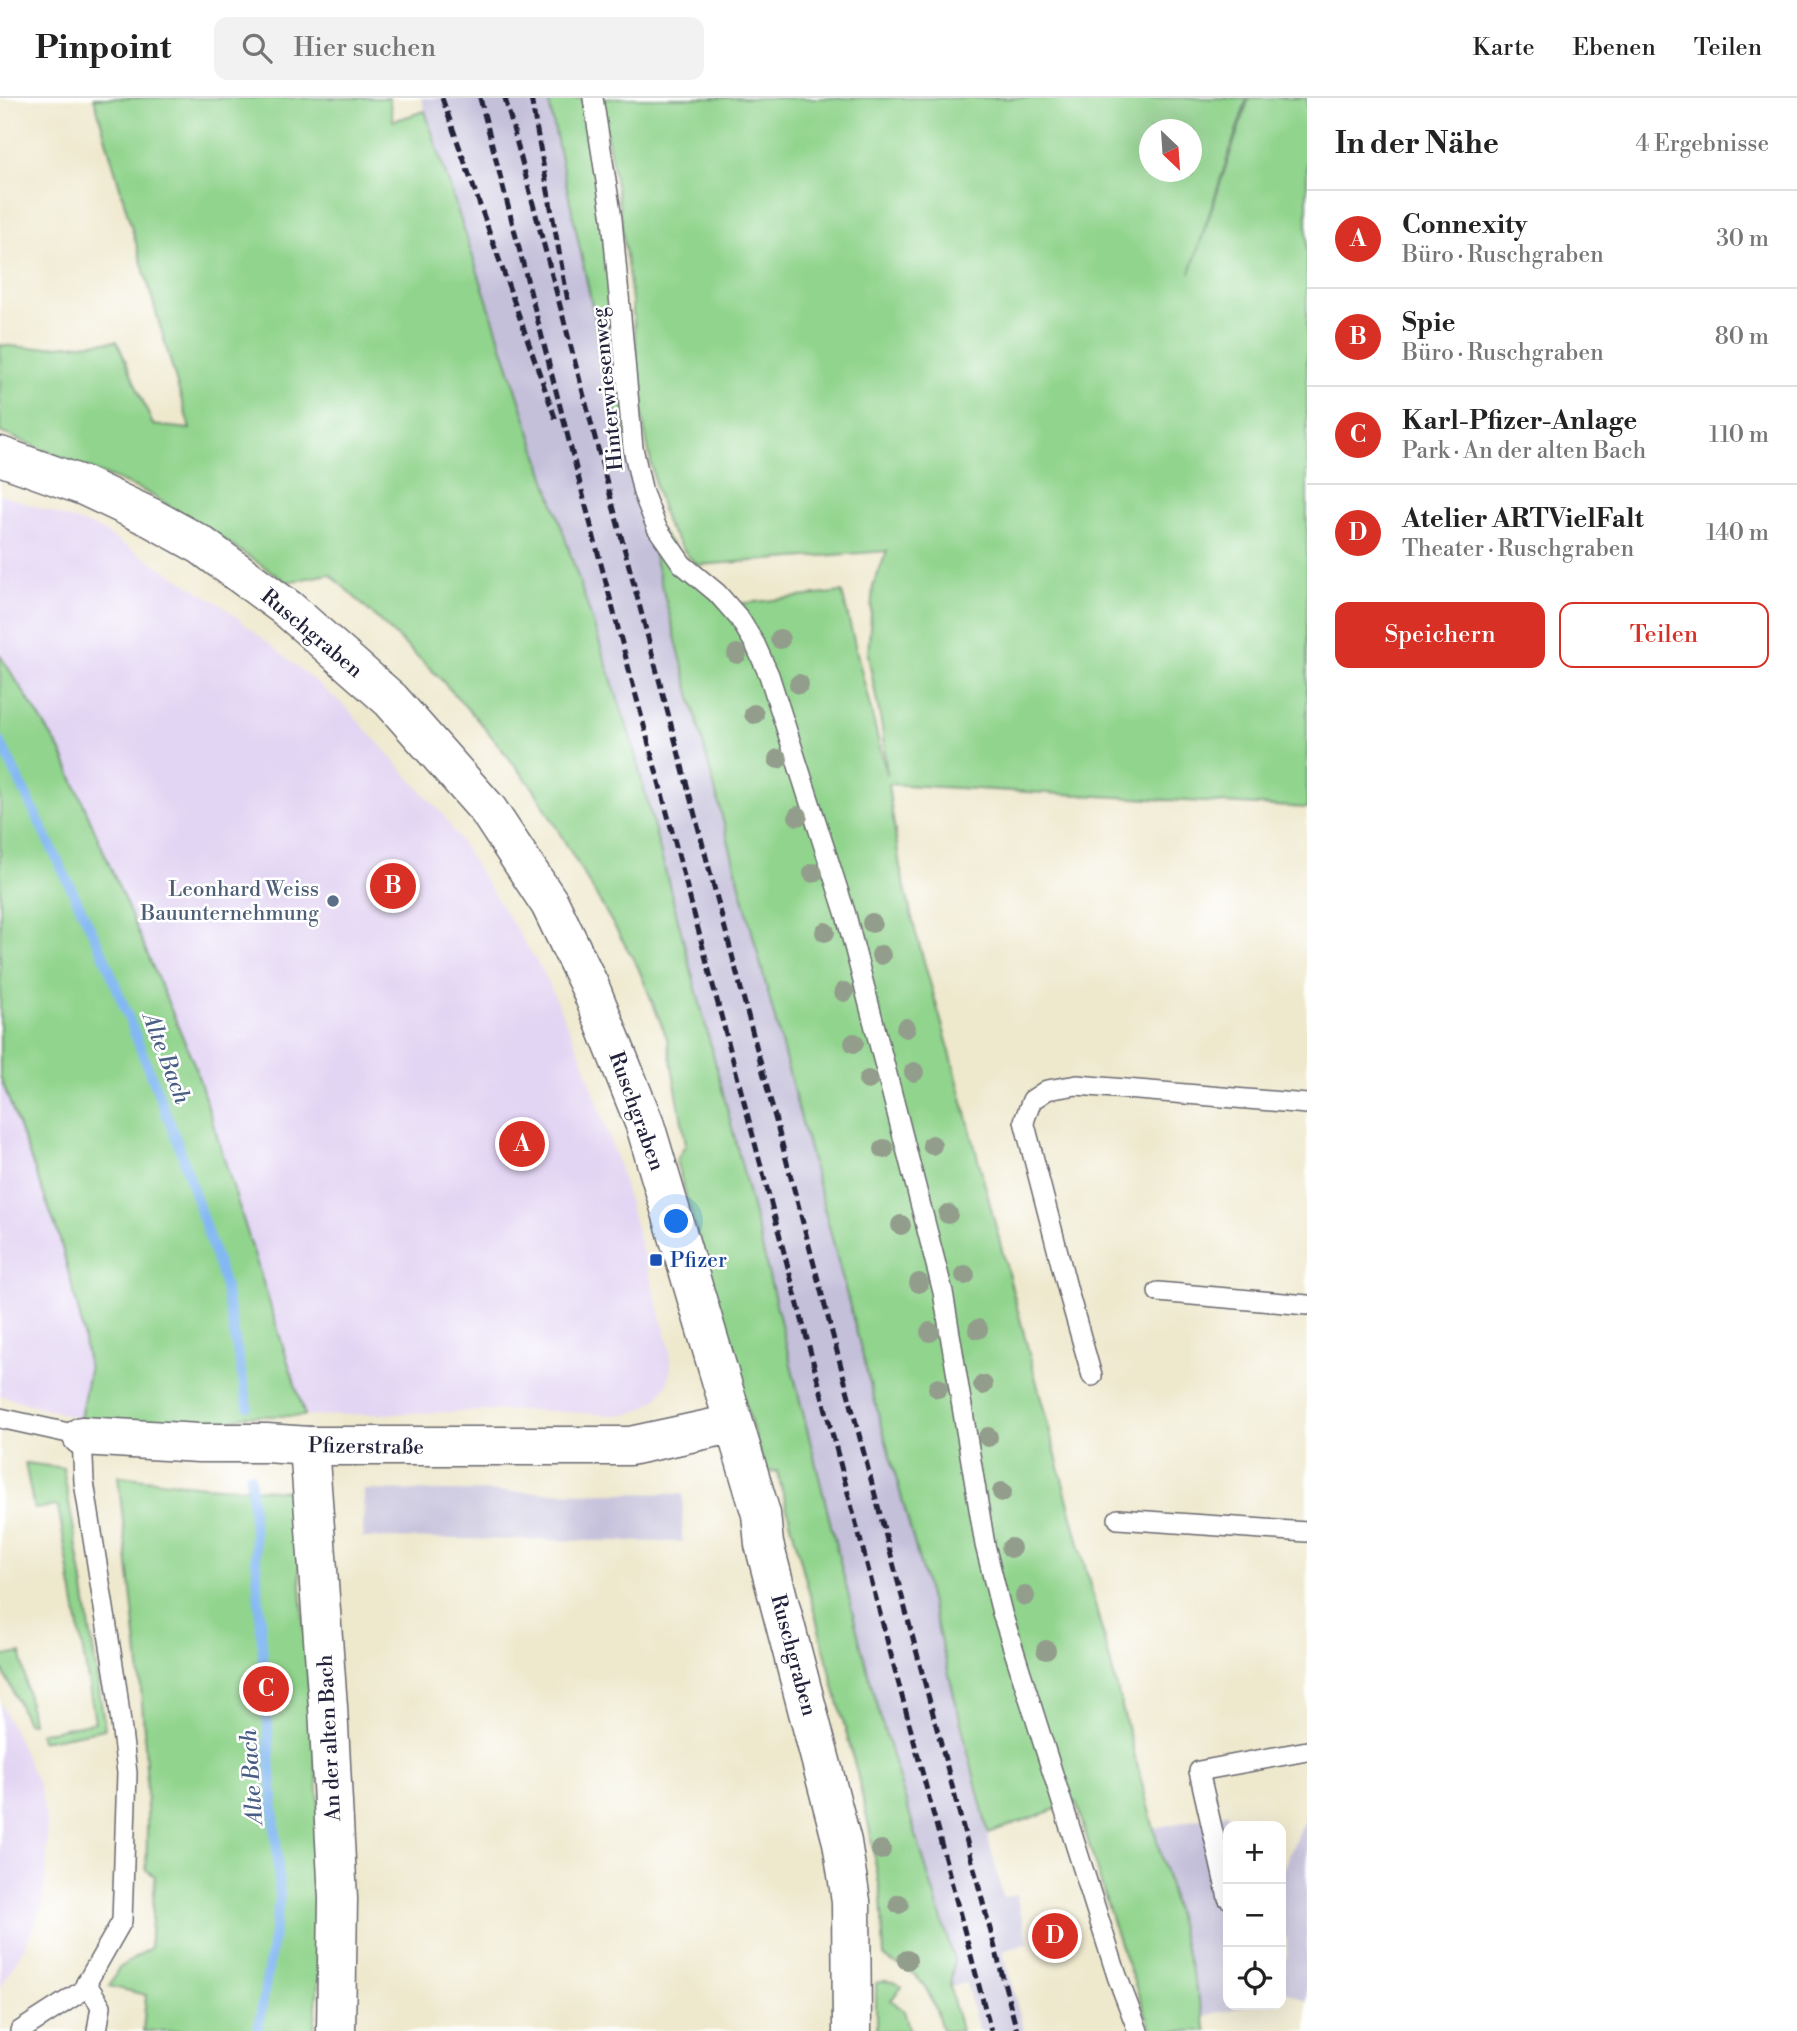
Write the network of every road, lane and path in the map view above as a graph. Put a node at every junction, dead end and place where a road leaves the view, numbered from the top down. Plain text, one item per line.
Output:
1 (593, 98) edge
2 (0, 456) edge
3 (1307, 1104) edge
4 (1158, 1292) dead end
5 (1307, 1305) edge
6 (1092, 1376) dead end
7 (0, 1418) edge
8 (732, 1424) junction
9 (82, 1436) junction
10 (309, 1446) junction
11 (1118, 1519) dead end
12 (1307, 1532) edge
13 (1307, 1751) edge
14 (1225, 1884) edge
15 (86, 1983) junction
16 (20, 2031) edge
17 (97, 2031) edge
18 (336, 2031) edge
19 (852, 2031) edge
20 (1138, 2031) edge

1 - 20 lane, Hinterwiesenweg
2 - 8 street, Ruschgraben
3 - 6 lane
4 - 5 lane
7 - 9 lane, Pfizerstraße
8 - 10 street, Pfizerstraße
8 - 19 street, Ruschgraben
9 - 10 street, Pfizerstraße
9 - 15 lane
10 - 18 street, An der alten Bach
11 - 12 lane
13 - 14 lane
15 - 16 lane
15 - 17 lane

